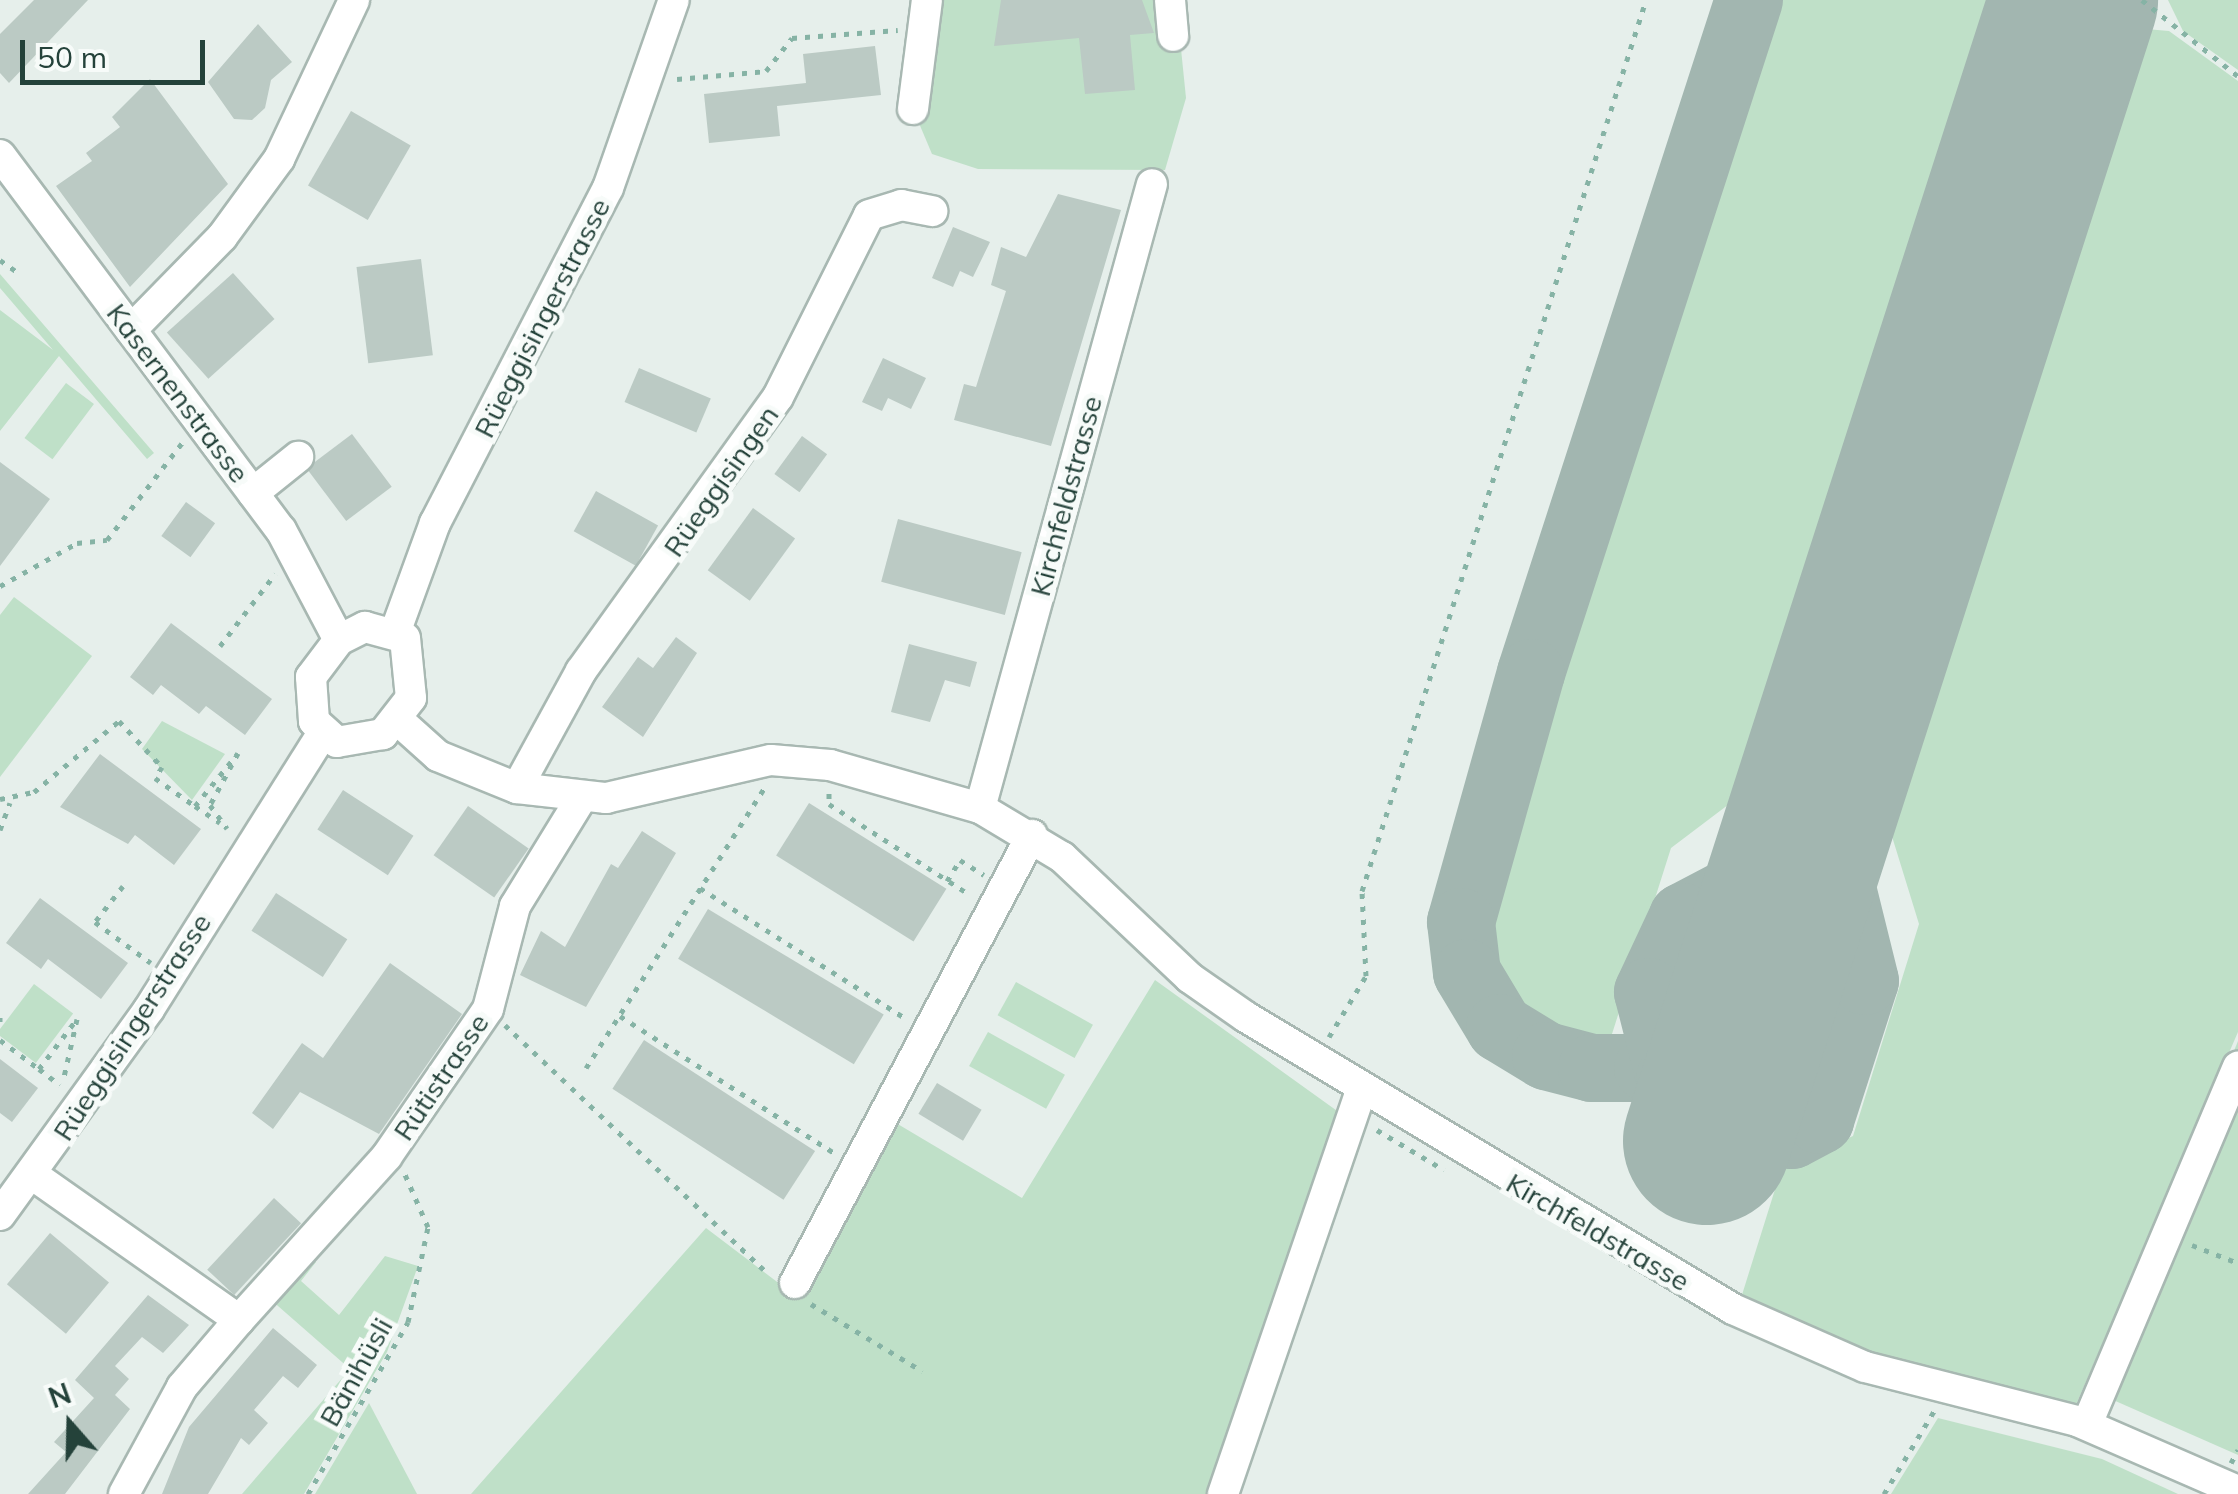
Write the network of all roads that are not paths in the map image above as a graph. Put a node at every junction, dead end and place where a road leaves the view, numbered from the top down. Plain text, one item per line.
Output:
1 (354, 0) edge
2 (674, 0) edge
3 (928, 0) edge
4 (1170, 0) edge
5 (1174, 36) dead end
6 (913, 109) dead end
7 (0, 156) edge
8 (1152, 184) dead end
9 (932, 211) dead end
10 (131, 330) junction
11 (298, 457) dead end
12 (253, 493) junction
13 (396, 630) junction
14 (339, 640) junction
15 (398, 720) junction
16 (322, 734) junction
17 (517, 788) junction
18 (582, 798) junction
19 (980, 808) junction
20 (1032, 836) junction
21 (2238, 1067) edge
22 (1361, 1092) junction
23 (33, 1175) junction
24 (0, 1215) edge
25 (794, 1289) road end
26 (239, 1320) junction
27 (2087, 1424) junction
28 (2238, 1491) edge
29 (124, 1494) edge
30 (1223, 1494) edge

1 - 10 street
2 - 13 street, Rüeggisingerstrasse
3 - 6 street
4 - 5 street
7 - 10 street, Kasernenstrasse
8 - 19 street, Kirchfeldstrasse
9 - 17 street, Rüeggisingen
10 - 12 street, Kasernenstrasse
11 - 12 street
12 - 14 street, Kasernenstrasse
13 - 14 street
13 - 15 street
14 - 16 street
15 - 16 street
15 - 17 street, Kirchfeldstrasse
16 - 23 street, Rüeggisingerstrasse
17 - 18 street, Kirchfeldstrasse
18 - 19 street, Kirchfeldstrasse
18 - 26 street, Rütistrasse
19 - 20 street, Kirchfeldstrasse
20 - 22 street, Kirchfeldstrasse
20 - 25 street
21 - 27 street
22 - 27 street, Kirchfeldstrasse
22 - 30 street
23 - 24 street, Rüeggisingerstrasse
23 - 26 street
26 - 29 street, Rütistrasse
27 - 28 street, Kirchfeldstrasse

